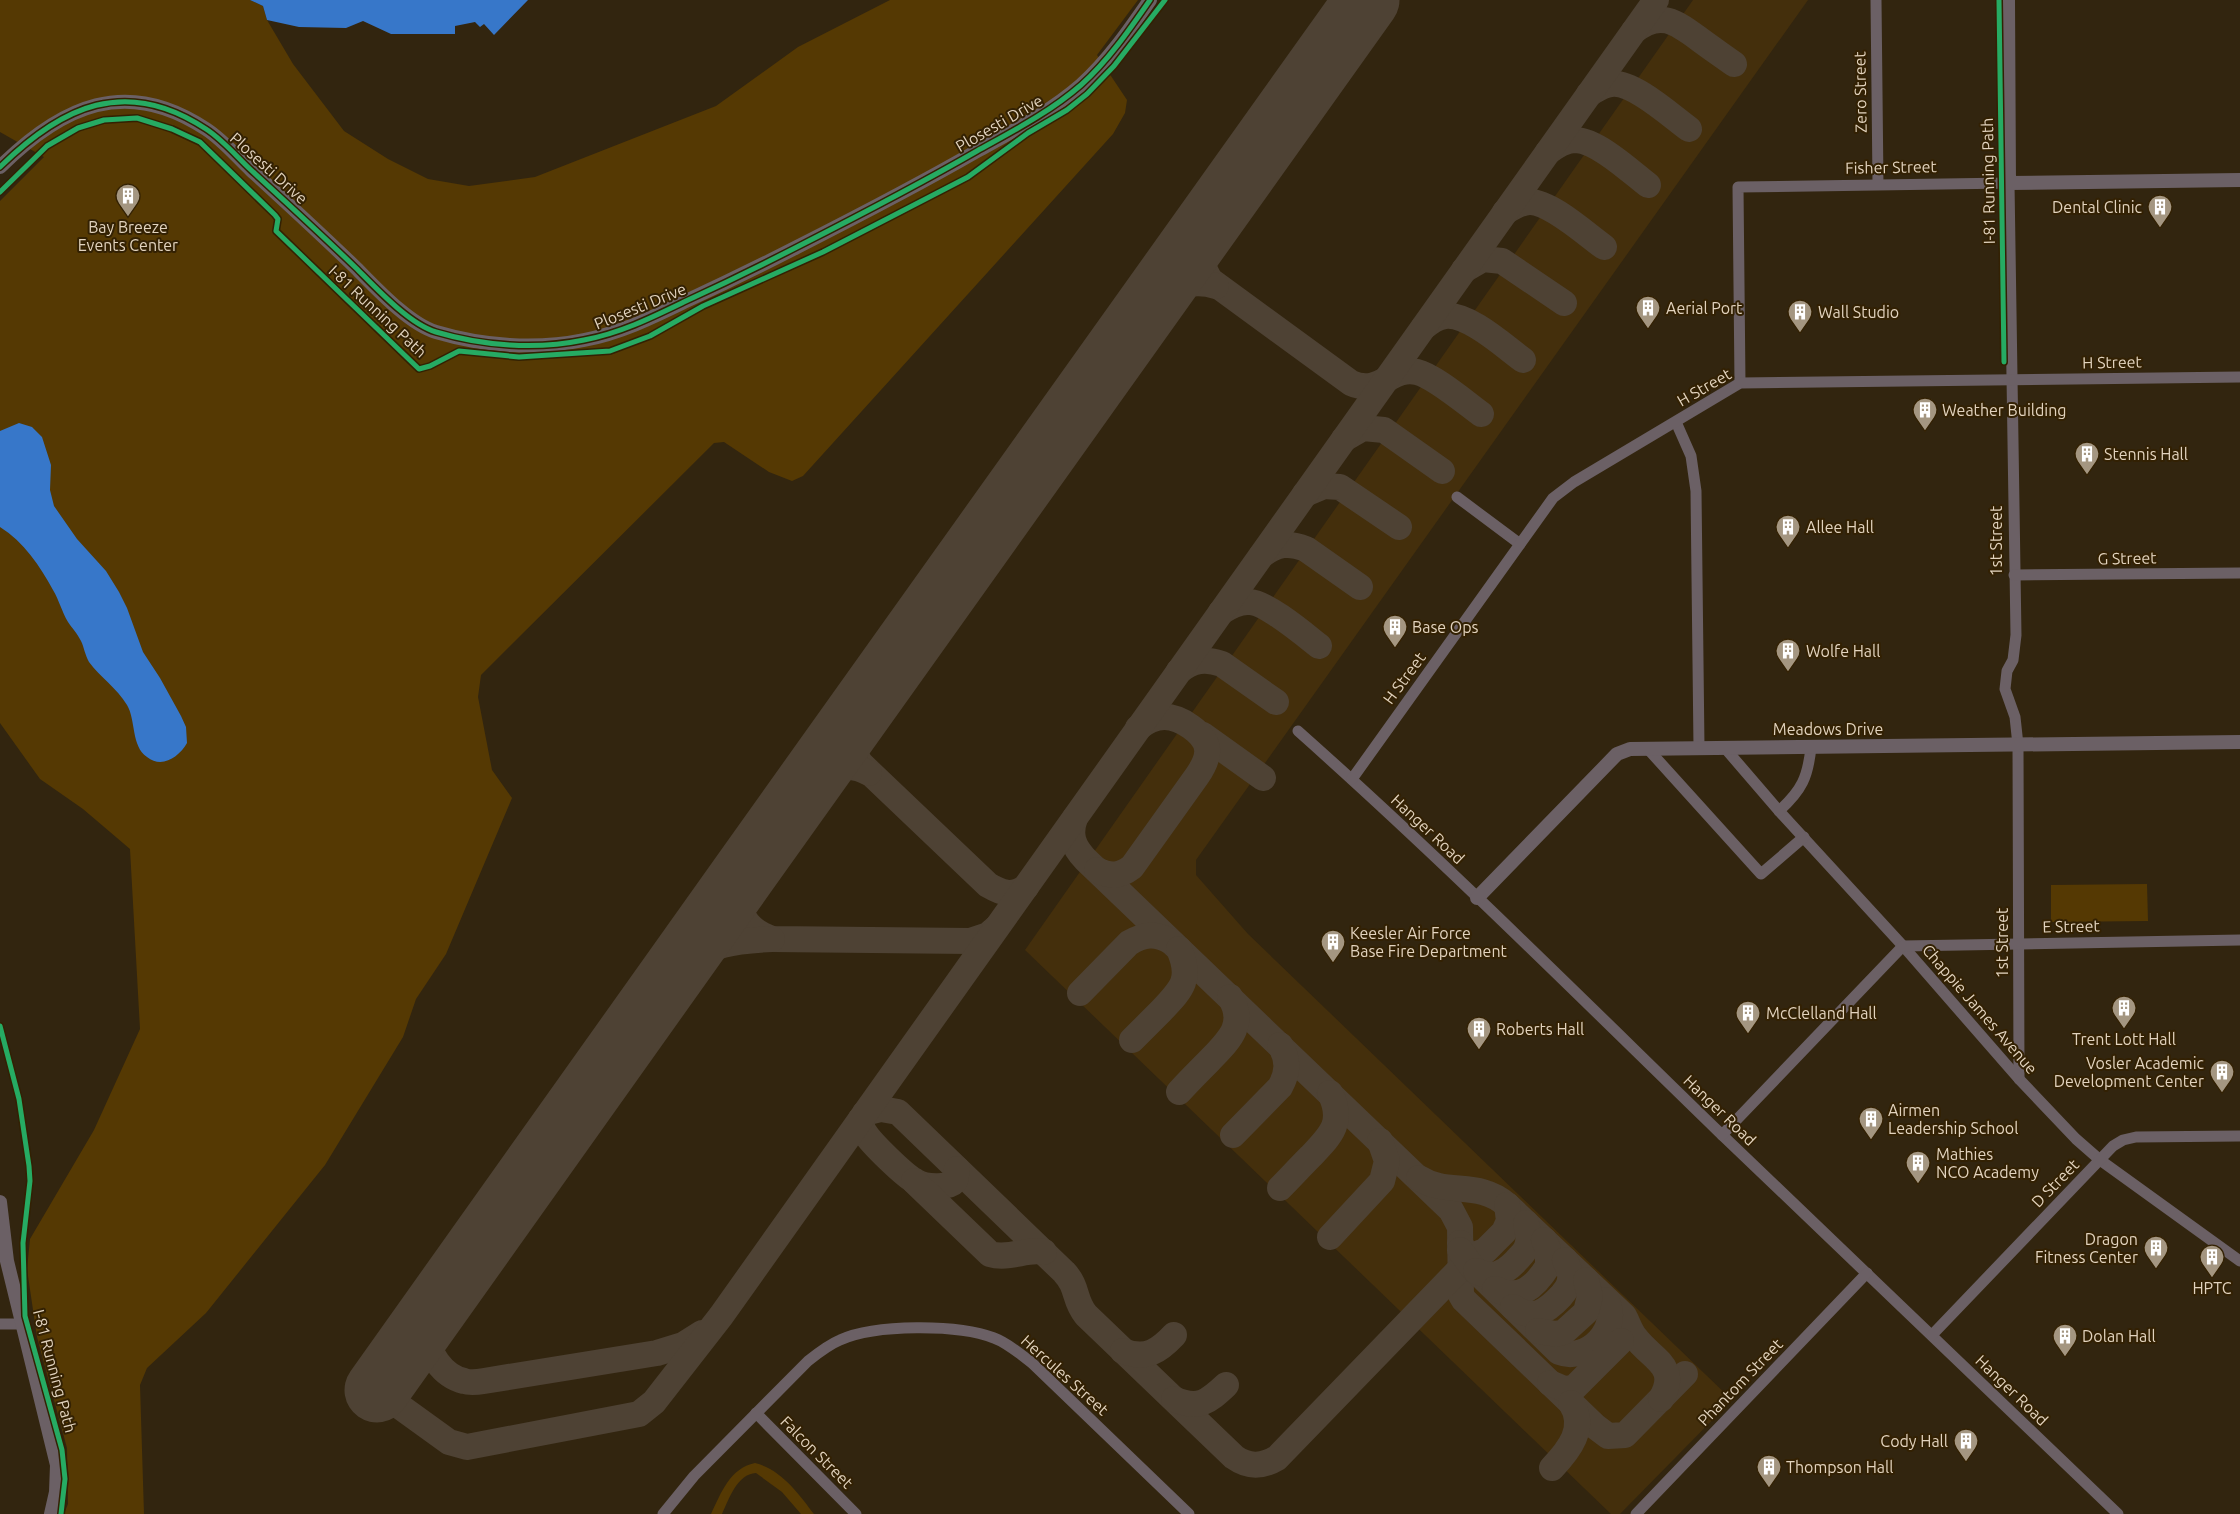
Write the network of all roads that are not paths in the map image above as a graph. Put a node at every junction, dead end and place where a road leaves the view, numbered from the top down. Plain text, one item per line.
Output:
1 (1150, 0) edge
2 (1876, 0) edge
3 (2008, 0) edge
4 (0, 168) edge
5 (2240, 180) edge
6 (2009, 183) junction
7 (1878, 184) junction
8 (2240, 377) edge
9 (2013, 380) junction
10 (1740, 382) junction
11 (1676, 422) junction
12 (1457, 497) dead end
13 (1520, 544) junction
14 (2240, 573) edge
15 (2014, 575) junction
16 (1298, 731) dead end
17 (2240, 742) edge
18 (2018, 745) junction
19 (1724, 747) junction
20 (1811, 747) junction
21 (1647, 748) junction
22 (1699, 748) junction
23 (1352, 779) junction
24 (1779, 811) junction
25 (1804, 837) junction
26 (1477, 898) junction
27 (2240, 940) edge
28 (2019, 943) junction
29 (1903, 946) junction
30 (2019, 1079) junction
31 (1722, 1135) junction
32 (2240, 1136) edge
33 (2100, 1160) junction
34 (0, 1202) edge
35 (2240, 1261) edge
36 (1866, 1273) junction
37 (0, 1324) edge
38 (21, 1324) junction
39 (1932, 1336) junction
40 (756, 1413) junction
41 (51, 1514) edge
42 (663, 1514) edge
43 (856, 1514) edge
44 (1189, 1514) edge
45 (1636, 1514) edge
46 (2118, 1514) edge

1 - 4 street, Plosesti Drive
2 - 7 street, Zero Street
3 - 6 street, 1st Street
5 - 6 street, Fisher Street
6 - 7 street, Fisher Street
6 - 9 street, 1st Street
7 - 10 street, Fisher Street
8 - 9 street, H Street
9 - 10 street, H Street
9 - 15 street, 1st Street
10 - 11 street, H Street
11 - 13 street, H Street
11 - 22 street
12 - 13 street
13 - 23 street, H Street
14 - 15 street, G Street
15 - 18 street, 1st Street
16 - 23 street, Hanger Road
17 - 18 street, Meadows Drive
18 - 20 street, Meadows Drive
18 - 28 street, 1st Street
19 - 20 street, Meadows Drive
19 - 22 street, Meadows Drive
19 - 24 street, Chappie James Avenue
20 - 24 street
21 - 22 street, Meadows Drive
21 - 25 street
21 - 26 street, Meadows Drive
23 - 26 street, Hanger Road
24 - 25 street, Chappie James Avenue
25 - 29 street, Chappie James Avenue
26 - 31 street, Hanger Road
27 - 28 street, E Street
28 - 29 street, E Street
28 - 30 street, 1st Street
29 - 30 street, Chappie James Avenue
29 - 31 street
30 - 33 street, Chappie James Avenue
31 - 36 street, Hanger Road
32 - 33 street, D Street
33 - 35 street, Chappie James Avenue
33 - 39 street, D Street
34 - 38 street
36 - 39 street, Hanger Road
36 - 45 street, Phantom Street
37 - 38 street
38 - 41 street
39 - 46 street, Hanger Road
40 - 42 street, Hercules Street
40 - 43 street, Falcon Street
40 - 44 street, Hercules Street

